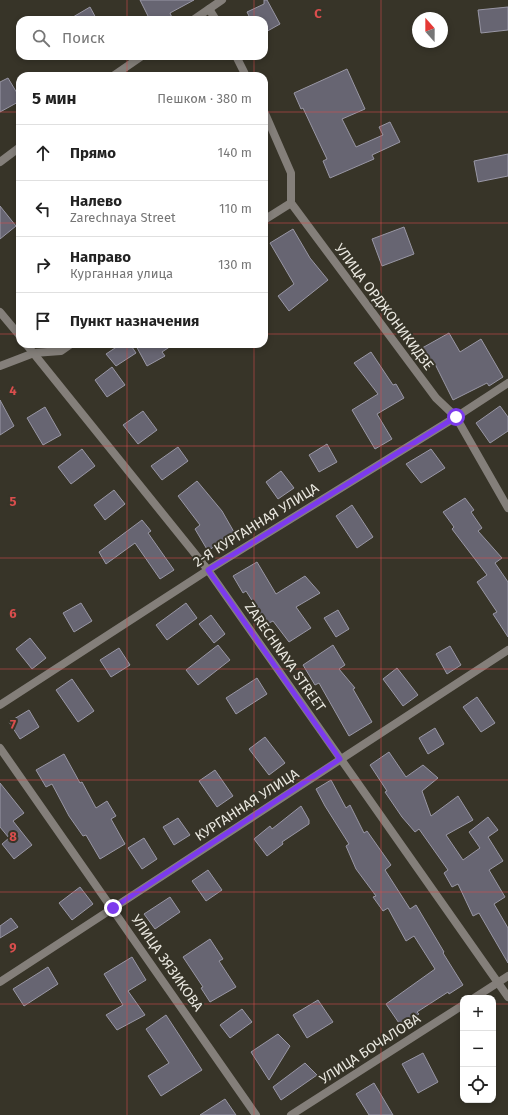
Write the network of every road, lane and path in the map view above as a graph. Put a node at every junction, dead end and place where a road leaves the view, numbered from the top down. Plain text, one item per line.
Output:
1 (222, 0) edge
2 (209, 9) junction
3 (199, 16) edge
4 (213, 16) edge
5 (136, 60) edge
6 (238, 60) edge
7 (119, 72) edge
8 (244, 72) edge
9 (268, 120) edge
10 (16, 150) edge
11 (0, 162) edge
12 (291, 203) junction
13 (268, 217) edge
14 (0, 312) edge
15 (16, 331) edge
16 (30, 348) edge
17 (64, 348) edge
18 (34, 353) junction
19 (0, 366) edge
20 (508, 383) edge
21 (456, 417) junction
22 (508, 508) edge
23 (208, 570) junction
24 (508, 650) edge
25 (0, 705) edge
26 (0, 748) edge
27 (340, 759) junction
28 (113, 908) junction
29 (508, 976) edge
30 (0, 982) edge
31 (498, 983) junction
32 (479, 995) edge
33 (508, 996) edge
34 (460, 1007) edge
35 (256, 1115) edge
36 (291, 1115) edge

1 - 2 street
2 - 3 street
2 - 4 street
5 - 7 street
6 - 8 street
9 - 12 street
10 - 11 street
12 - 13 street
12 - 21 street, УЛИЦА ОРДЖОНИКИДЗЕ
14 - 15 street
16 - 18 street, ZARECHNAYA STREET
17 - 18 street
18 - 19 street
18 - 23 street, ZARECHNAYA STREET
20 - 21 street, 2-Я КУРГАННАЯ УЛИЦА
21 - 22 street, УЛИЦА ОРДЖОНИКИДЗЕ
21 - 23 street, 2-Я КУРГАННАЯ УЛИЦА
23 - 25 street, 2-Я КУРГАННАЯ УЛИЦА
23 - 27 street, ZARECHNAYA STREET
24 - 27 street, КУРГАННАЯ УЛИЦА
26 - 28 street, УЛИЦА ЗЯЗИКОВА
27 - 28 street, КУРГАННАЯ УЛИЦА
27 - 31 street, ZARECHNAYA STREET
28 - 30 street, КУРГАННАЯ УЛИЦА
28 - 35 street, УЛИЦА ЗЯЗИКОВА
29 - 31 street
31 - 32 street
31 - 33 street, ZARECHNAYA STREET
34 - 36 street, УЛИЦА БОЧАЛОВА

